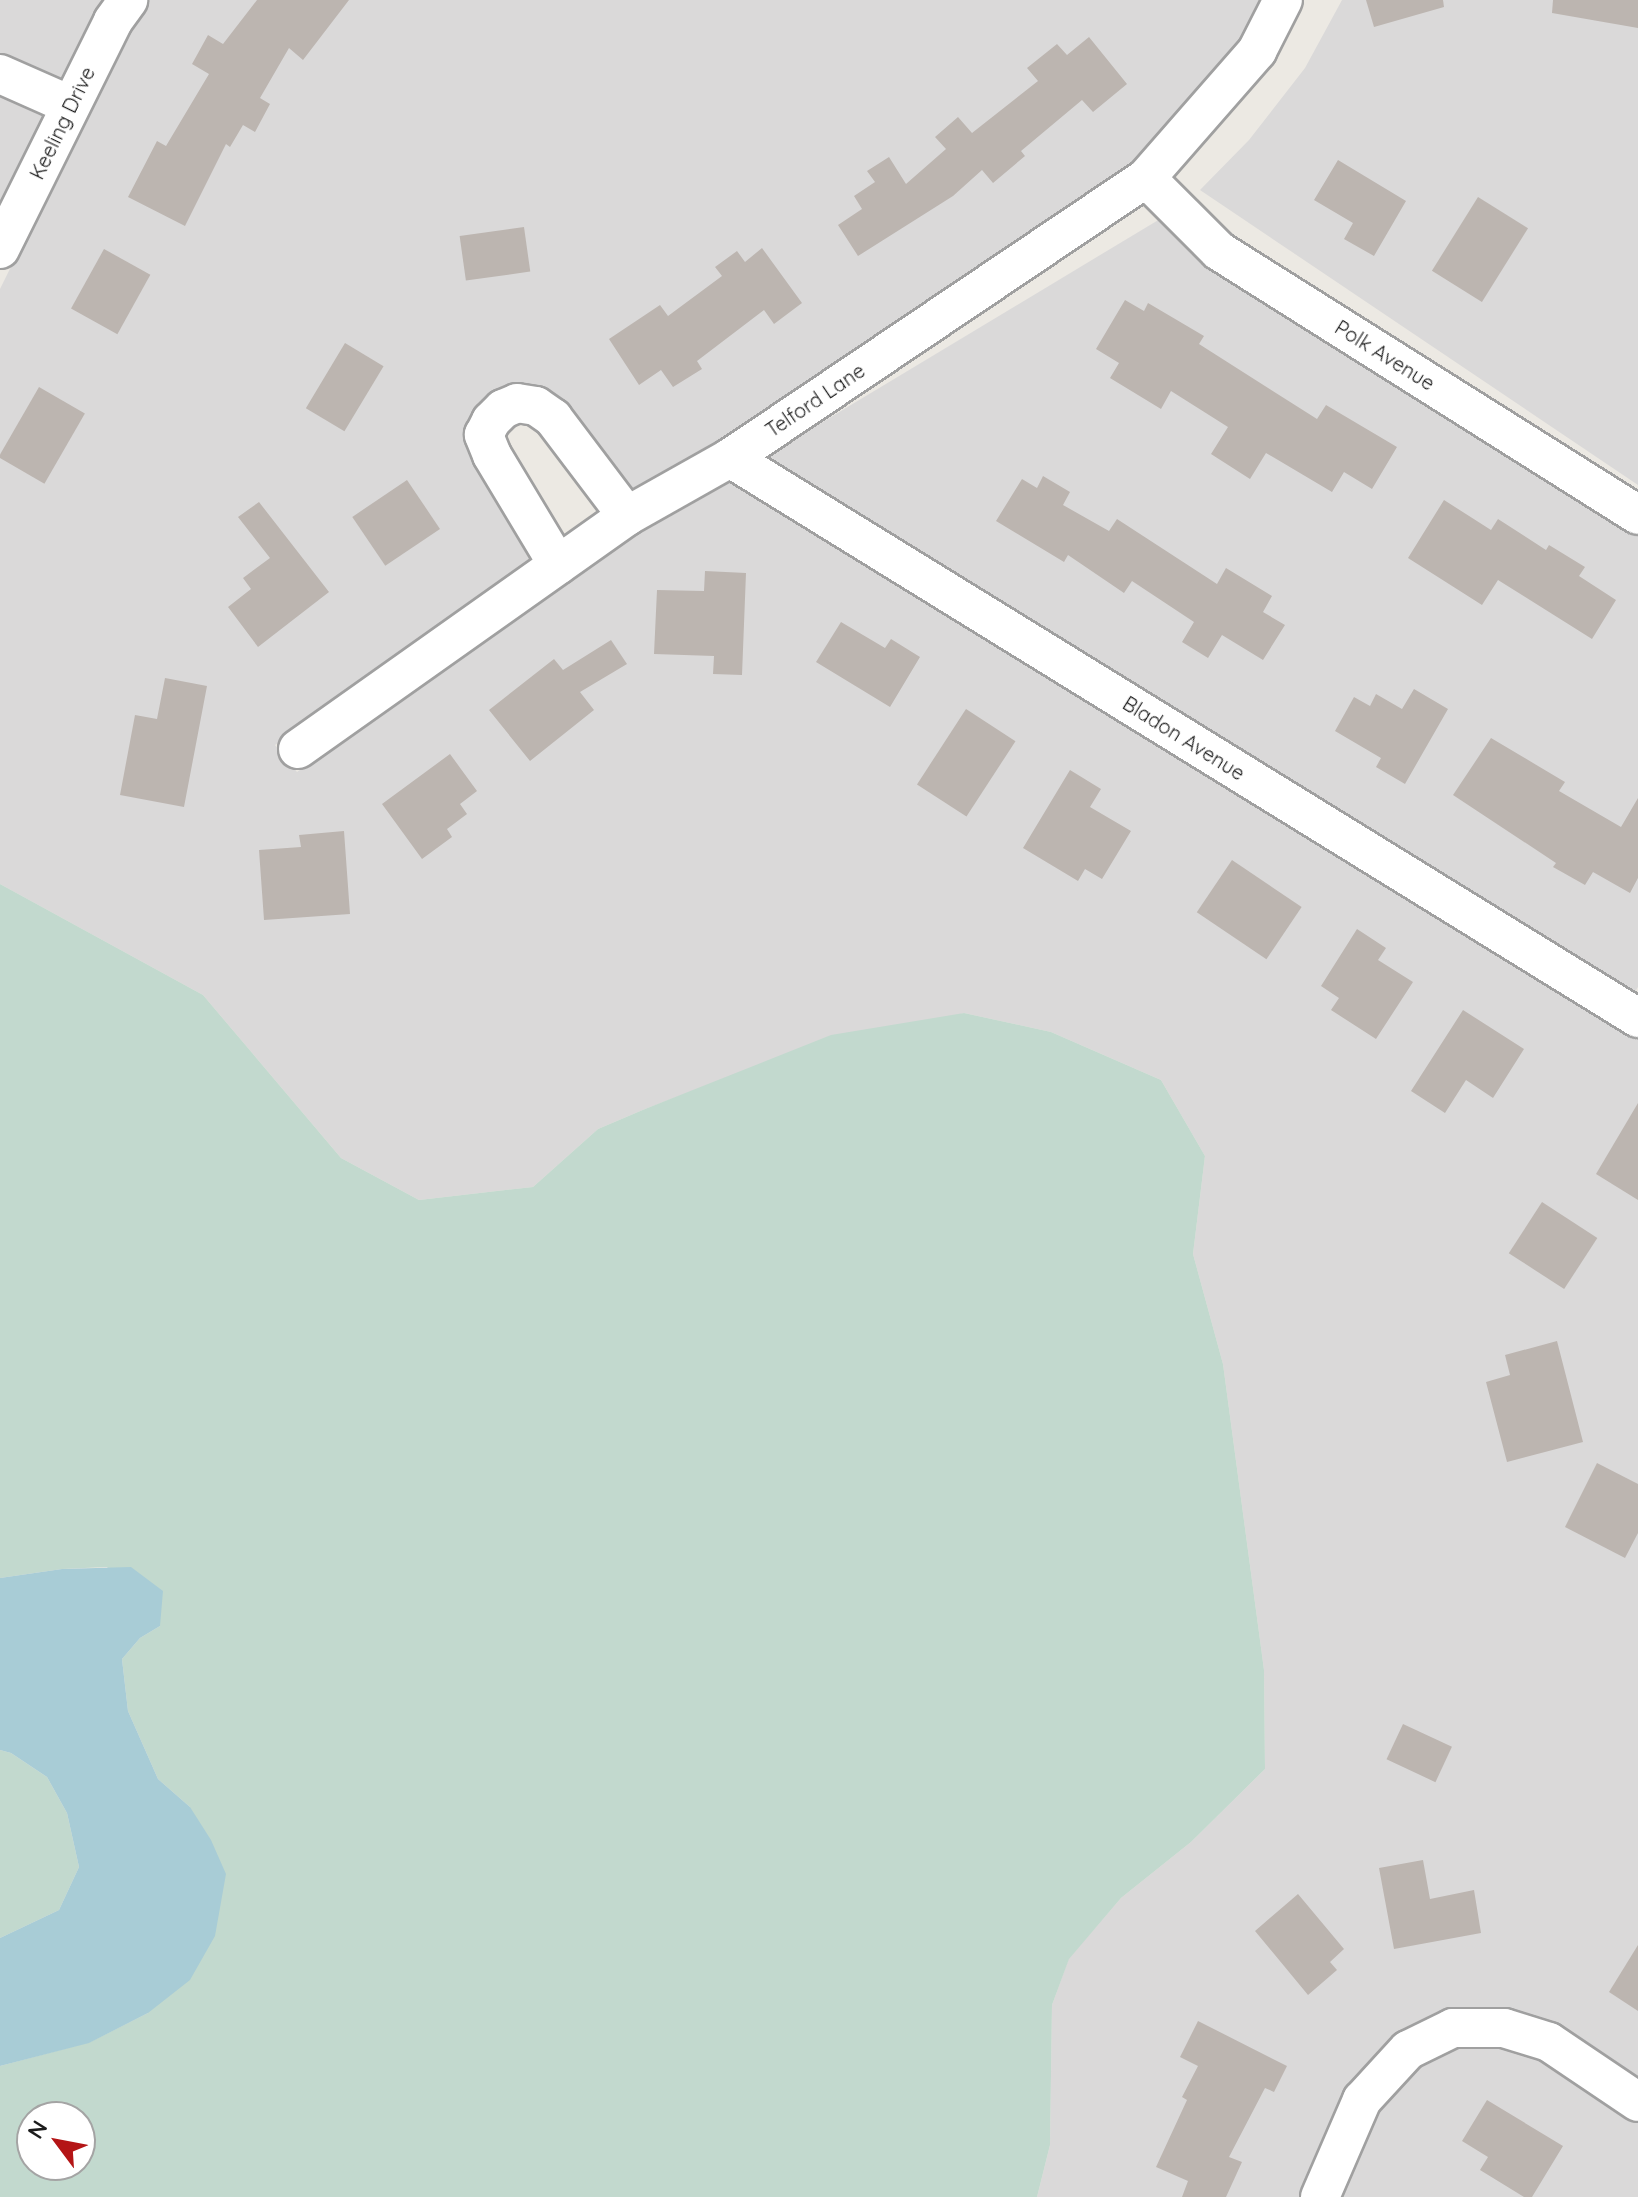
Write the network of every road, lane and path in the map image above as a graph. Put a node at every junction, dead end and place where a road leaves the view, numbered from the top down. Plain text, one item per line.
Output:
1 (128, 0) edge
2 (1283, 0) edge
3 (0, 74) edge
4 (70, 105) junction
5 (1146, 178) junction
6 (0, 249) edge
7 (730, 458) junction
8 (1638, 515) edge
9 (627, 516) junction
10 (558, 565) junction
11 (298, 749) dead end
12 (1638, 1018) edge
13 (1638, 2102) edge
14 (1320, 2197) edge

1 - 4 street, Keeling Drive
2 - 5 street, Telford Lane
3 - 4 street
4 - 6 street, Keeling Drive
5 - 7 street, Telford Lane
5 - 8 street, Polk Avenue
7 - 9 street, Telford Lane
7 - 12 street, Bladon Avenue
9 - 10 street, Telford Lane
9 - 10 street
10 - 11 street, Telford Lane
13 - 14 street

